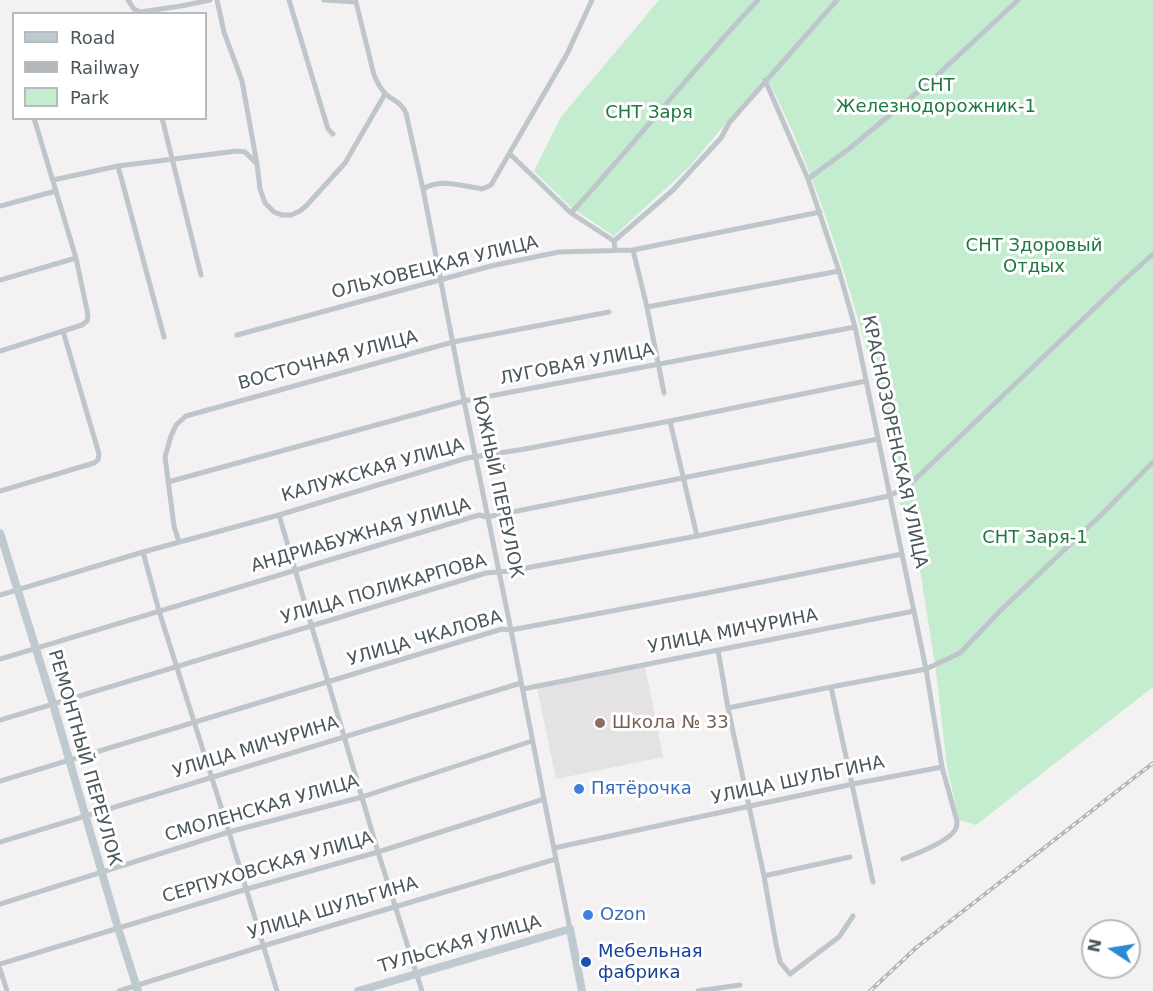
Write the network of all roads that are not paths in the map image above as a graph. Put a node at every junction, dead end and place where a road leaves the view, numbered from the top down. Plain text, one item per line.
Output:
1 (128, 0) edge
2 (208, 0) edge
3 (217, 0) edge
4 (289, 0) edge
5 (324, 0) edge
6 (592, 0) edge
7 (758, 0) edge
8 (837, 0) edge
9 (1018, 0) edge
10 (138, 12) edge
11 (144, 12) edge
12 (765, 80) junction
13 (385, 94) junction
14 (35, 120) edge
15 (162, 120) edge
16 (333, 134) dead end
17 (510, 154) junction
18 (172, 159) junction
19 (256, 164) junction
20 (118, 166) junction
21 (808, 179) junction
22 (52, 180) junction
23 (423, 189) junction
24 (56, 191) junction
25 (0, 206) edge
26 (571, 213) junction
27 (820, 213) junction
28 (614, 241) junction
29 (615, 250) junction
30 (633, 250) junction
31 (1153, 254) edge
32 (76, 258) junction
33 (840, 271) junction
34 (201, 275) dead end
35 (0, 280) edge
36 (440, 280) junction
37 (647, 307) junction
38 (609, 312) dead end
39 (855, 327) junction
40 (63, 331) junction
41 (237, 335) dead end
42 (164, 337) dead end
43 (453, 342) junction
44 (0, 351) edge
45 (658, 365) junction
46 (866, 381) junction
47 (664, 393) dead end
48 (464, 401) junction
49 (670, 421) junction
50 (878, 439) junction
51 (475, 457) junction
52 (1153, 462) edge
53 (683, 478) junction
54 (168, 482) junction
55 (0, 491) edge
56 (889, 496) junction
57 (279, 515) junction
58 (487, 517) junction
59 (0, 533) edge
60 (697, 536) junction
61 (179, 542) junction
62 (143, 552) junction
63 (902, 554) junction
64 (295, 570) junction
65 (499, 571) junction
66 (18, 590) junction
67 (0, 595) edge
68 (159, 611) junction
69 (914, 611) junction
70 (311, 627) junction
71 (511, 630) junction
72 (36, 648) junction
73 (718, 650) junction
74 (0, 659) edge
75 (177, 667) junction
76 (926, 669) junction
77 (327, 682) junction
78 (522, 686) junction
79 (831, 687) junction
80 (53, 704) junction
81 (728, 708) junction
82 (0, 720) edge
83 (195, 721) junction
84 (345, 737) junction
85 (532, 741) junction
86 (69, 760) junction
87 (942, 767) junction
88 (212, 777) junction
89 (0, 781) edge
90 (853, 784) junction
91 (362, 797) junction
92 (544, 799) junction
93 (748, 807) junction
94 (86, 816) junction
95 (230, 832) junction
96 (0, 842) edge
97 (554, 848) junction
98 (378, 852) junction
99 (850, 857) dead end
100 (556, 859) junction
101 (903, 859) dead end
102 (102, 873) junction
103 (764, 876) junction
104 (873, 882) dead end
105 (247, 889) junction
106 (0, 903) edge
107 (396, 906) junction
108 (854, 916) dead end
109 (118, 928) junction
110 (570, 929) junction
111 (263, 946) junction
112 (0, 964) edge
113 (0, 969) edge
114 (416, 973) junction
115 (740, 985) dead end
116 (137, 988) edge
117 (7, 991) edge
118 (119, 991) edge
119 (277, 991) edge
120 (358, 991) edge
121 (422, 991) edge
122 (582, 991) edge
123 (698, 991) edge

1 - 10 street
2 - 11 street
3 - 19 street
4 - 16 street
5 - 13 street, ЮЖНЫЙ ПЕРЕУЛОК
6 - 17 street
7 - 26 street
8 - 12 street
9 - 21 street
12 - 21 street, КРАСНОЗОРЕНСКАЯ УЛИЦА
12 - 28 street
13 - 19 street
13 - 23 street, ЮЖНЫЙ ПЕРЕУЛОК
14 - 22 street
15 - 18 street
17 - 23 street
17 - 26 street
18 - 19 street
18 - 20 street
18 - 34 street
20 - 22 street
20 - 42 street
21 - 27 street, КРАСНОЗОРЕНСКАЯ УЛИЦА
22 - 24 street
23 - 36 street, ЮЖНЫЙ ПЕРЕУЛОК
24 - 25 street
24 - 32 street
26 - 28 street
27 - 30 street, ОЛЬХОВЕЦКАЯ УЛИЦА
27 - 33 street, КРАСНОЗОРЕНСКАЯ УЛИЦА
28 - 29 street
29 - 30 street, ОЛЬХОВЕЦКАЯ УЛИЦА
29 - 36 street, ОЛЬХОВЕЦКАЯ УЛИЦА
30 - 37 street
31 - 56 street
32 - 35 street
32 - 40 street
33 - 37 street
33 - 39 street, КРАСНОЗОРЕНСКАЯ УЛИЦА
36 - 41 street, ОЛЬХОВЕЦКАЯ УЛИЦА
36 - 43 street, ЮЖНЫЙ ПЕРЕУЛОК
37 - 45 street
38 - 43 street, ВОСТОЧНАЯ УЛИЦА
39 - 45 street, ЛУГОВАЯ УЛИЦА
39 - 46 street, КРАСНОЗОРЕНСКАЯ УЛИЦА
40 - 44 street
40 - 55 street
43 - 48 street, ЮЖНЫЙ ПЕРЕУЛОК
43 - 54 street, ВОСТОЧНАЯ УЛИЦА
45 - 47 street
45 - 48 street, ЛУГОВАЯ УЛИЦА
46 - 49 street, КАЛУЖСКАЯ УЛИЦА
46 - 50 street, КРАСНОЗОРЕНСКАЯ УЛИЦА
48 - 51 street, ЮЖНЫЙ ПЕРЕУЛОК
48 - 54 street, ЛУГОВАЯ УЛИЦА
49 - 51 street, КАЛУЖСКАЯ УЛИЦА
49 - 53 street
50 - 53 street, АНДРИАБУЖНАЯ УЛИЦА
50 - 56 street, КРАСНОЗОРЕНСКАЯ УЛИЦА
51 - 57 street, КАЛУЖСКАЯ УЛИЦА
51 - 58 street, ЮЖНЫЙ ПЕРЕУЛОК
52 - 76 street
53 - 58 street, АНДРИАБУЖНАЯ УЛИЦА
53 - 60 street
54 - 61 street, ВОСТОЧНАЯ УЛИЦА
56 - 60 street, УЛИЦА ПОЛИКАРПОВА
56 - 63 street, КРАСНОЗОРЕНСКАЯ УЛИЦА
57 - 61 street, КАЛУЖСКАЯ УЛИЦА
57 - 64 street
58 - 64 street, АНДРИАБУЖНАЯ УЛИЦА
58 - 65 street, ЮЖНЫЙ ПЕРЕУЛОК
59 - 66 main road, РЕМОНТНЫЙ ПЕРЕУЛОК
60 - 65 street, УЛИЦА ПОЛИКАРПОВА
61 - 62 street, КАЛУЖСКАЯ УЛИЦА
62 - 66 street, КАЛУЖСКАЯ УЛИЦА
62 - 68 street
63 - 69 street, КРАСНОЗОРЕНСКАЯ УЛИЦА
63 - 71 street, УЛИЦА ЧКАЛОВА
64 - 68 street, АНДРИАБУЖНАЯ УЛИЦА
64 - 70 street
65 - 70 street, УЛИЦА ПОЛИКАРПОВА
65 - 71 street, ЮЖНЫЙ ПЕРЕУЛОК
66 - 67 street, КАЛУЖСКАЯ УЛИЦА
66 - 72 main road, РЕМОНТНЫЙ ПЕРЕУЛОК
68 - 72 street, АНДРИАБУЖНАЯ УЛИЦА
68 - 75 street
69 - 73 street, УЛИЦА МИЧУРИНА
69 - 76 street, КРАСНОЗОРЕНСКАЯ УЛИЦА
70 - 75 street, УЛИЦА ПОЛИКАРПОВА
70 - 77 street
71 - 77 street, УЛИЦА ЧКАЛОВА
71 - 78 street, ЮЖНЫЙ ПЕРЕУЛОК
72 - 74 street, АНДРИАБУЖНАЯ УЛИЦА
72 - 80 main road, РЕМОНТНЫЙ ПЕРЕУЛОК
73 - 78 street, УЛИЦА МИЧУРИНА
73 - 81 street
75 - 80 street, УЛИЦА ПОЛИКАРПОВА
75 - 83 street
76 - 79 street
76 - 87 street, КРАСНОЗОРЕНСКАЯ УЛИЦА
77 - 83 street, УЛИЦА ЧКАЛОВА
77 - 84 street
78 - 84 street, УЛИЦА МИЧУРИНА
78 - 85 street, ЮЖНЫЙ ПЕРЕУЛОК
79 - 81 street
79 - 90 street
80 - 82 street, УЛИЦА ПОЛИКАРПОВА
80 - 86 main road, РЕМОНТНЫЙ ПЕРЕУЛОК
81 - 93 street
83 - 86 street, УЛИЦА ЧКАЛОВА
83 - 88 street
84 - 88 street, УЛИЦА МИЧУРИНА
84 - 91 street
85 - 91 street, СМОЛЕНСКАЯ УЛИЦА
85 - 92 street, ЮЖНЫЙ ПЕРЕУЛОК
86 - 89 street, УЛИЦА ЧКАЛОВА
86 - 94 main road, РЕМОНТНЫЙ ПЕРЕУЛОК
87 - 90 street, УЛИЦА ШУЛЬГИНА
87 - 101 street, КРАСНОЗОРЕНСКАЯ УЛИЦА
88 - 94 street, УЛИЦА МИЧУРИНА
88 - 95 street
90 - 93 street, УЛИЦА ШУЛЬГИНА
90 - 104 street
91 - 95 street, СМОЛЕНСКАЯ УЛИЦА
91 - 98 street
92 - 97 street, ЮЖНЫЙ ПЕРЕУЛОК
92 - 98 street, СЕРПУХОВСКАЯ УЛИЦА
93 - 97 street, УЛИЦА ШУЛЬГИНА
93 - 103 street
94 - 96 street, УЛИЦА МИЧУРИНА
94 - 102 main road, РЕМОНТНЫЙ ПЕРЕУЛОК
95 - 102 street, СМОЛЕНСКАЯ УЛИЦА
95 - 105 street
97 - 100 street, ЮЖНЫЙ ПЕРЕУЛОК
98 - 105 street, СЕРПУХОВСКАЯ УЛИЦА
98 - 107 street
99 - 103 street
100 - 107 street, УЛИЦА ШУЛЬГИНА
100 - 110 street, ЮЖНЫЙ ПЕРЕУЛОК
102 - 106 street, СМОЛЕНСКАЯ УЛИЦА
102 - 109 main road, РЕМОНТНЫЙ ПЕРЕУЛОК
103 - 108 street
105 - 109 street, СЕРПУХОВСКАЯ УЛИЦА
105 - 111 street
107 - 111 street, УЛИЦА ШУЛЬГИНА
107 - 114 street
109 - 112 street, СЕРПУХОВСКАЯ УЛИЦА
109 - 116 main road, РЕМОНТНЫЙ ПЕРЕУЛОК
110 - 114 main road, ТУЛЬСКАЯ УЛИЦА
110 - 122 main road, ЮЖНЫЙ ПЕРЕУЛОК
111 - 116 street, УЛИЦА ШУЛЬГИНА
111 - 119 street
113 - 117 street
114 - 120 main road, ТУЛЬСКАЯ УЛИЦА
114 - 121 street
115 - 123 street
116 - 118 street, УЛИЦА ШУЛЬГИНА

